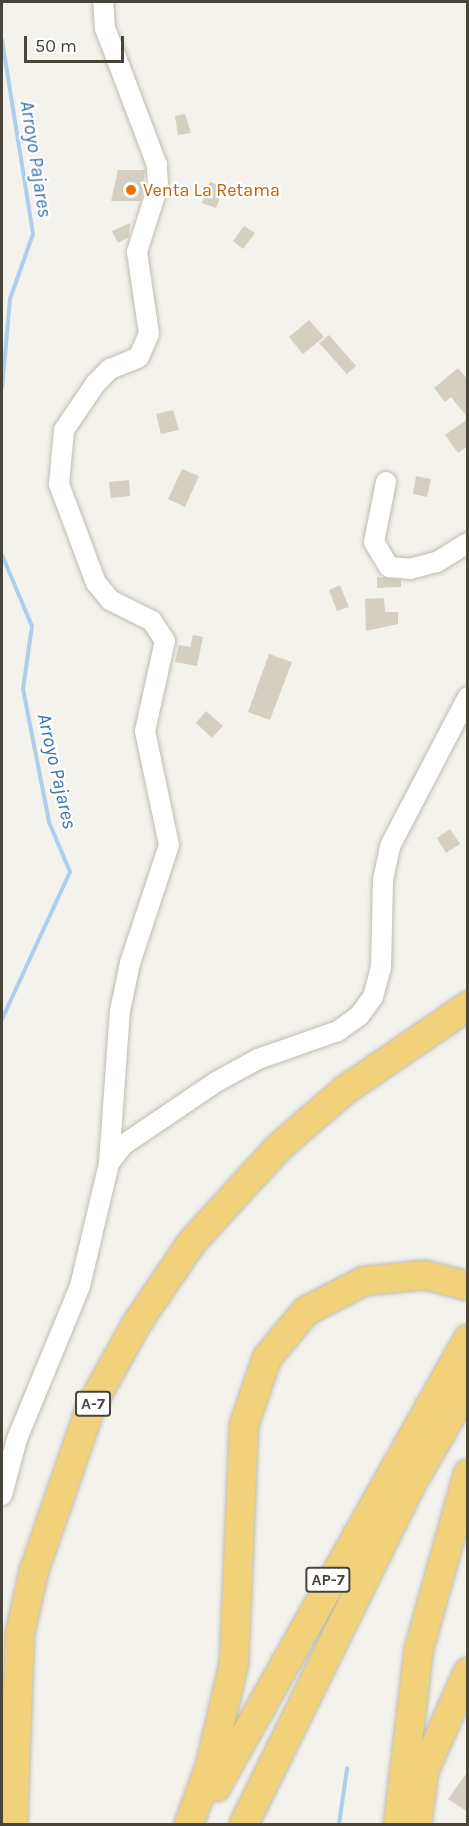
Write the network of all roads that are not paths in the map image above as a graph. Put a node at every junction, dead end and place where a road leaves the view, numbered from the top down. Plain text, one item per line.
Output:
1 (103, 2) edge
2 (386, 482) dead end
3 (468, 543) edge
4 (468, 697) edge
5 (468, 1006) edge
6 (109, 1163) junction
7 (468, 1286) edge
8 (468, 1339) edge
9 (468, 1386) edge
10 (468, 1474) edge
11 (2, 1495) edge
12 (20, 1633) junction
13 (468, 1672) edge
14 (2, 1714) edge
15 (13, 1824) edge
16 (189, 1824) edge
17 (196, 1824) edge
18 (244, 1824) edge
19 (398, 1824) edge
20 (417, 1824) edge

1 - 6 street
2 - 3 street
4 - 6 street
5 - 12 highway, A-7
6 - 11 street
7 - 16 highway
8 - 17 highway, AP-7
9 - 18 highway, AP-7
10 - 19 highway
12 - 14 highway
12 - 15 highway, A-7
13 - 20 highway

